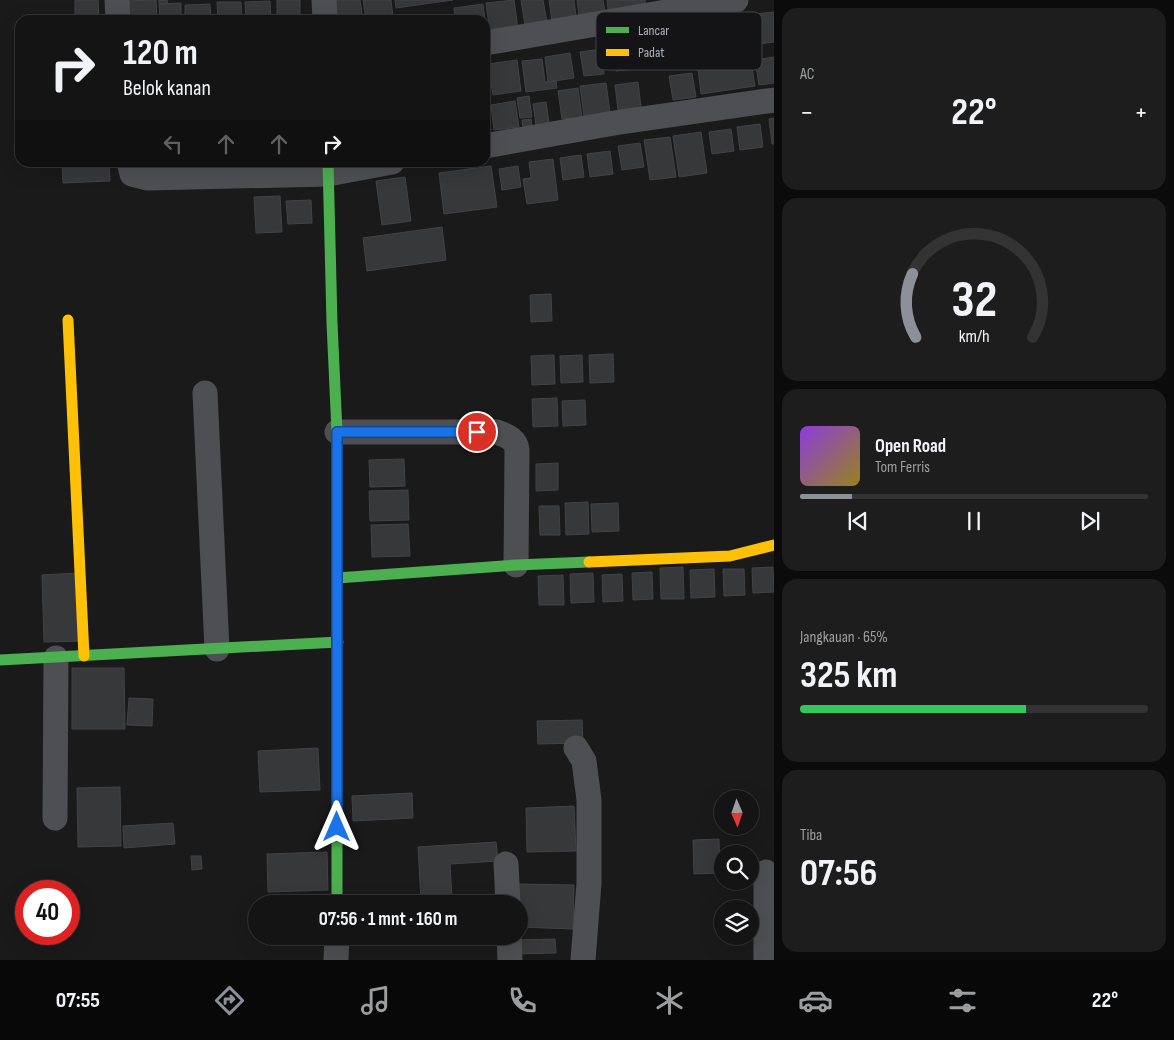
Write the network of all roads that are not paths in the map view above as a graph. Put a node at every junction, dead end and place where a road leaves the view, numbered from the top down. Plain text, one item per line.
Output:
1 (117, 0) edge
2 (324, 0) edge
3 (736, 0) edge
4 (656, 6) edge
5 (629, 12) edge
6 (118, 15) edge
7 (325, 15) edge
8 (596, 19) edge
9 (490, 43) edge
10 (774, 100) edge
11 (490, 145) edge
12 (130, 167) edge
13 (328, 168) edge
14 (68, 320) dead end
15 (205, 393) dead end
16 (337, 432) junction
17 (774, 545) edge
18 (516, 566) junction
19 (337, 578) junction
20 (338, 642) junction
21 (217, 649) junction
22 (84, 656) junction
23 (56, 658) junction
24 (0, 660) edge
25 (576, 748) dead end
26 (55, 818) dead end
27 (506, 864) dead end
28 (766, 872) dead end
29 (337, 895) edge
30 (508, 895) edge
31 (337, 945) edge
32 (509, 945) edge
33 (336, 960) edge
34 (510, 960) edge
35 (583, 960) edge
36 (766, 960) edge

1 - 6 street
2 - 7 street
3 - 4 street
4 - 5 street
8 - 9 street
10 - 11 street
12 - 13 street
13 - 16 street
14 - 22 street
15 - 21 street
16 - 18 street
16 - 19 street
17 - 18 street
18 - 19 street
19 - 20 street
20 - 21 street
20 - 29 street
21 - 22 street
22 - 23 street
23 - 24 street
23 - 26 street
25 - 35 street
27 - 30 street
28 - 36 street
31 - 33 street
32 - 34 street

